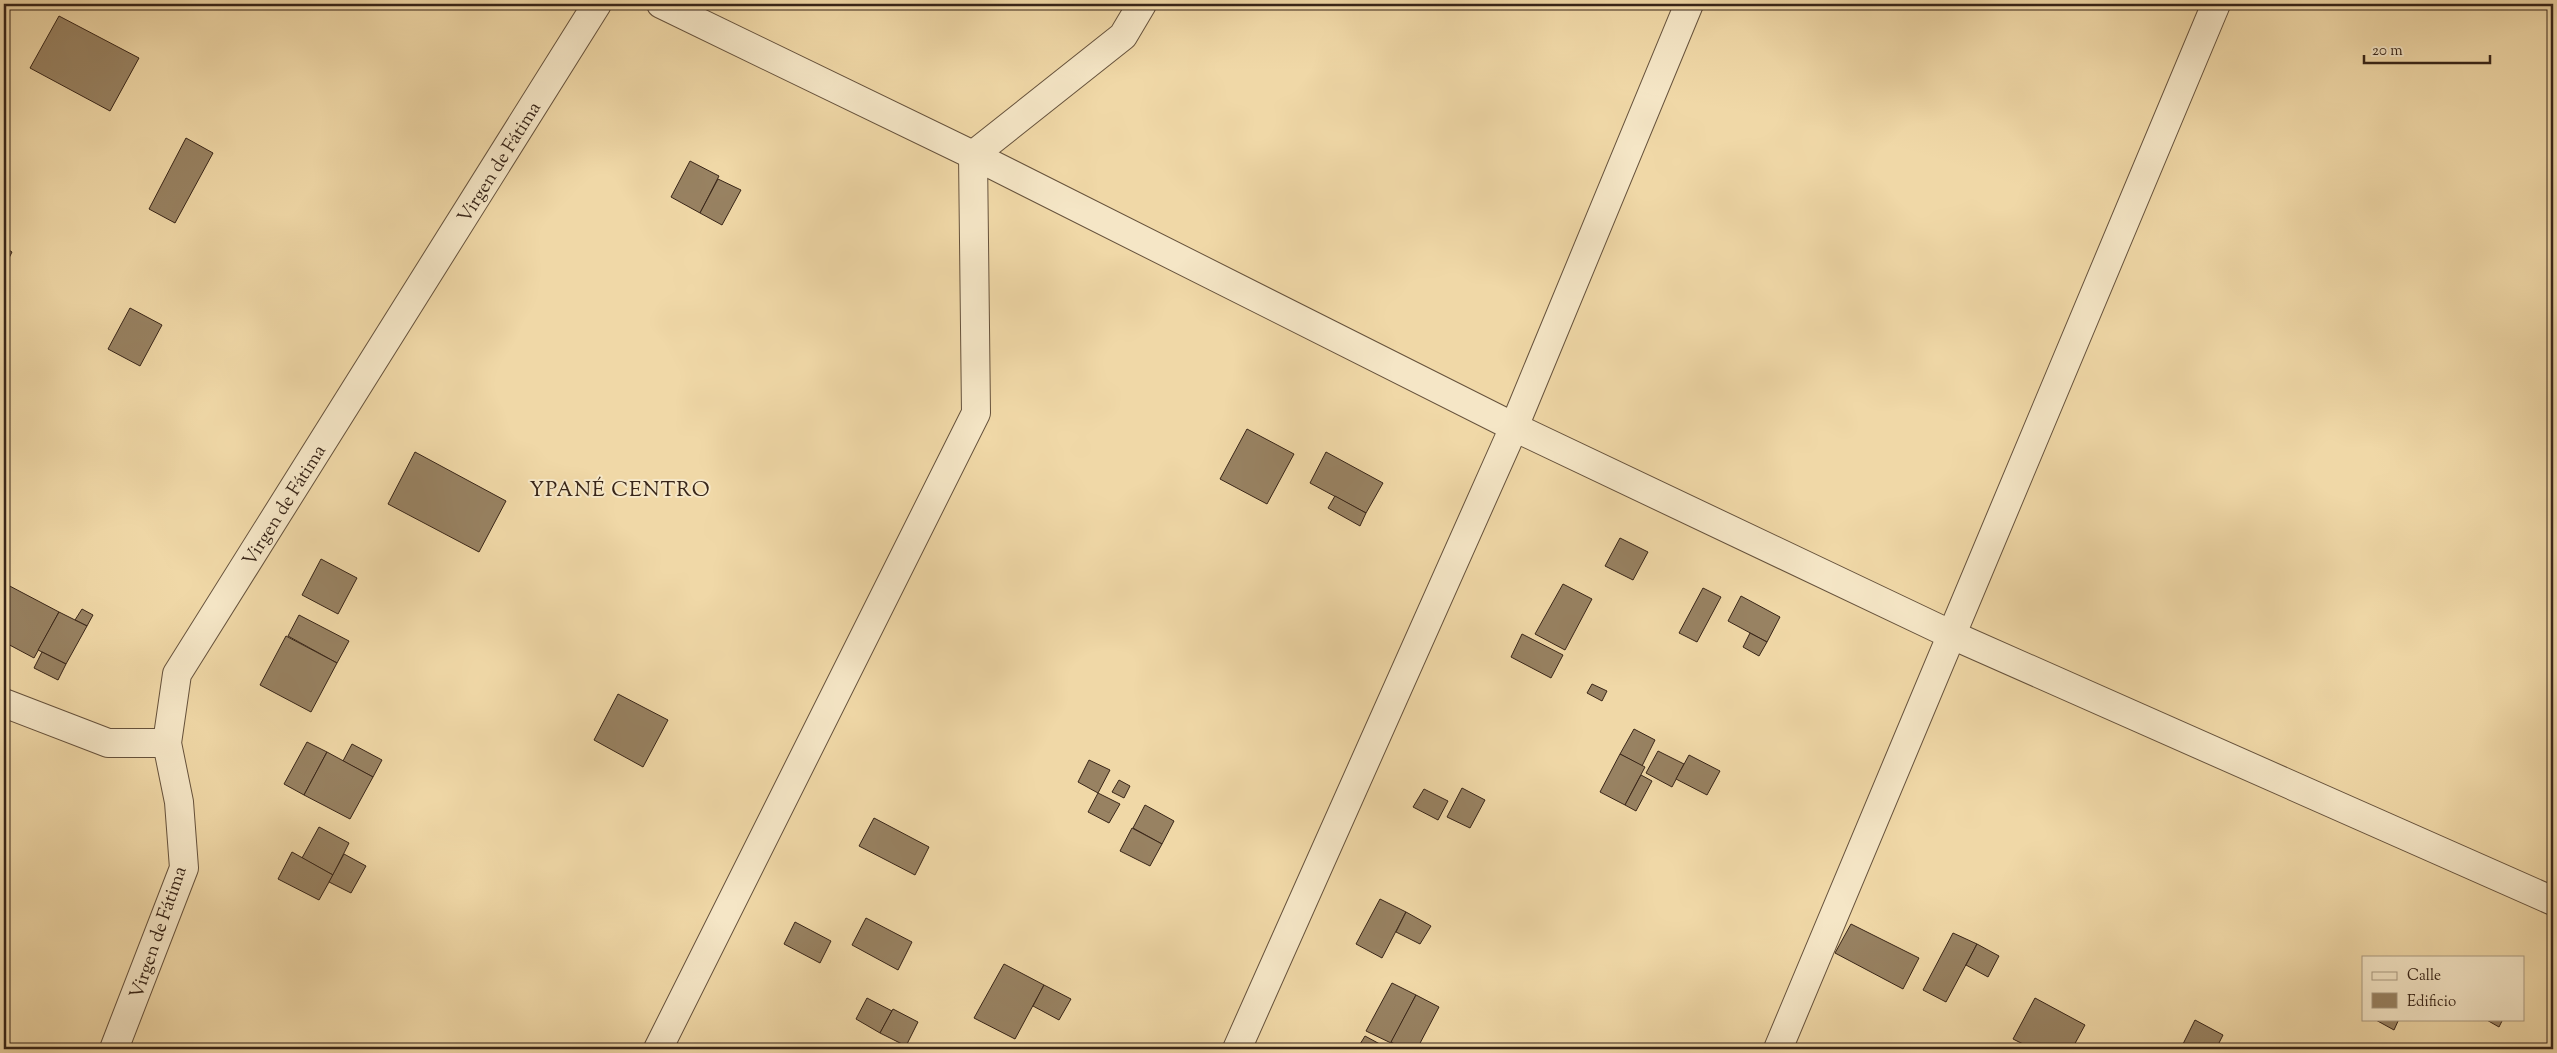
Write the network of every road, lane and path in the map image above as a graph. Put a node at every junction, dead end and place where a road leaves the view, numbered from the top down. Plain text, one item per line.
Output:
1 (597, 4) edge
2 (661, 4) edge
3 (1142, 4) edge
4 (1689, 4) edge
5 (2216, 4) edge
6 (973, 155) junction
7 (1514, 427) junction
8 (1952, 635) junction
9 (4, 703) edge
10 (167, 742) junction
11 (2553, 901) edge
12 (114, 1049) edge
13 (658, 1049) edge
14 (1237, 1049) edge
15 (1778, 1049) edge

1 - 10 street, Virgen de Fátima
2 - 6 street
3 - 6 street
4 - 7 street
5 - 8 street
6 - 7 street
6 - 13 street
7 - 8 street
7 - 14 street
8 - 11 street
8 - 15 street
9 - 10 street
10 - 12 street, Virgen de Fátima

